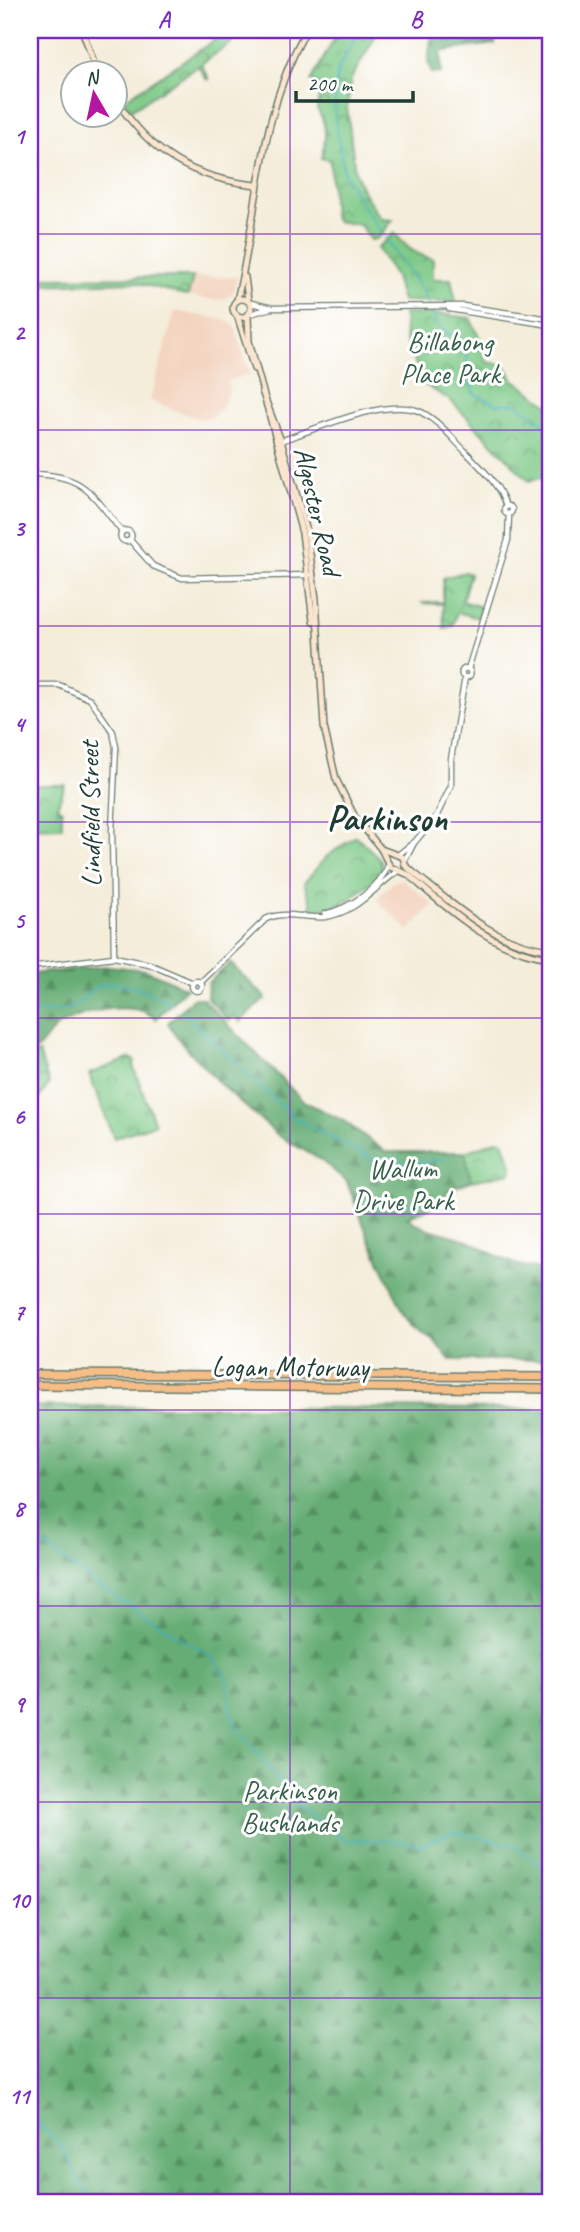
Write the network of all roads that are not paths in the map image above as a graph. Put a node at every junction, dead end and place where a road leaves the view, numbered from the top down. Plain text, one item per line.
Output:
1 (82, 30) edge
2 (306, 30) edge
3 (93, 60) edge
4 (130, 121) edge
5 (257, 185) junction
6 (244, 271) junction
7 (237, 300) junction
8 (249, 302) junction
9 (441, 307) junction
10 (272, 308) junction
11 (249, 314) junction
12 (237, 315) junction
13 (550, 319) edge
14 (550, 325) edge
15 (261, 387) junction
16 (279, 442) junction
17 (30, 474) edge
18 (311, 575) junction
19 (30, 685) edge
20 (414, 843) junction
21 (393, 859) junction
22 (402, 867) junction
23 (314, 916) junction
24 (550, 950) edge
25 (114, 957) junction
26 (550, 957) edge
27 (30, 967) edge
28 (201, 982) junction
29 (193, 983) junction
30 (30, 1374) edge
31 (550, 1377) edge
32 (30, 1385) edge
33 (550, 1389) edge

1 - 3 main road
2 - 5 main road
4 - 5 main road
5 - 6 main road
6 - 7 main road
6 - 8 main road
7 - 8 main road
7 - 12 main road, Algester Road
8 - 10 street
8 - 11 main road, Algester Road
9 - 10 street
9 - 13 street
9 - 14 street
10 - 11 street
11 - 12 main road
11 - 15 main road, Algester Road
12 - 15 main road, Algester Road
15 - 16 main road, Algester Road
16 - 18 main road, Algester Road
16 - 20 street
17 - 18 street
18 - 21 main road, Algester Road
19 - 25 street, Lindfield Street
20 - 21 street
20 - 22 street
21 - 22 main road
21 - 22 main road
21 - 23 street
22 - 23 street
22 - 24 main road
22 - 26 main road
23 - 28 street
25 - 27 street
25 - 29 street
28 - 29 street
28 - 29 street
30 - 31 highway, Logan Motorway
32 - 33 highway, Logan Motorway

